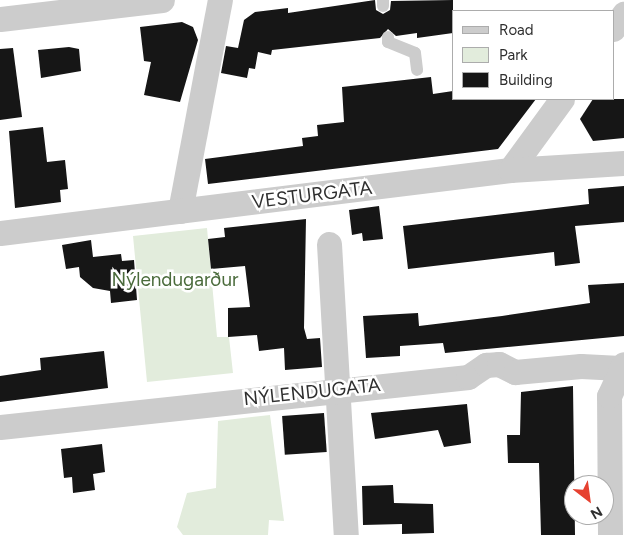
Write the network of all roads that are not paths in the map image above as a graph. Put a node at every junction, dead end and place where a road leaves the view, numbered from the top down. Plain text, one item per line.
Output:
1 (162, 0) edge
2 (220, 0) edge
3 (624, 14) edge
4 (0, 19) edge
5 (614, 28) edge
6 (388, 37) dead end
7 (417, 70) dead end
8 (561, 100) edge
9 (624, 163) edge
10 (510, 170) junction
11 (180, 211) junction
12 (0, 233) edge
13 (329, 244) dead end
14 (622, 366) edge
15 (338, 389) junction
16 (0, 427) edge
17 (346, 535) edge
18 (610, 535) edge

1 - 4 street
2 - 11 street
3 - 5 street
6 - 7 lane
8 - 10 street
9 - 10 street, VESTURGATA
10 - 11 street, VESTURGATA
11 - 12 street, VESTURGATA
13 - 15 street
14 - 15 street, NÝLENDUGATA
14 - 18 street
15 - 16 street, NÝLENDUGATA
15 - 17 street

